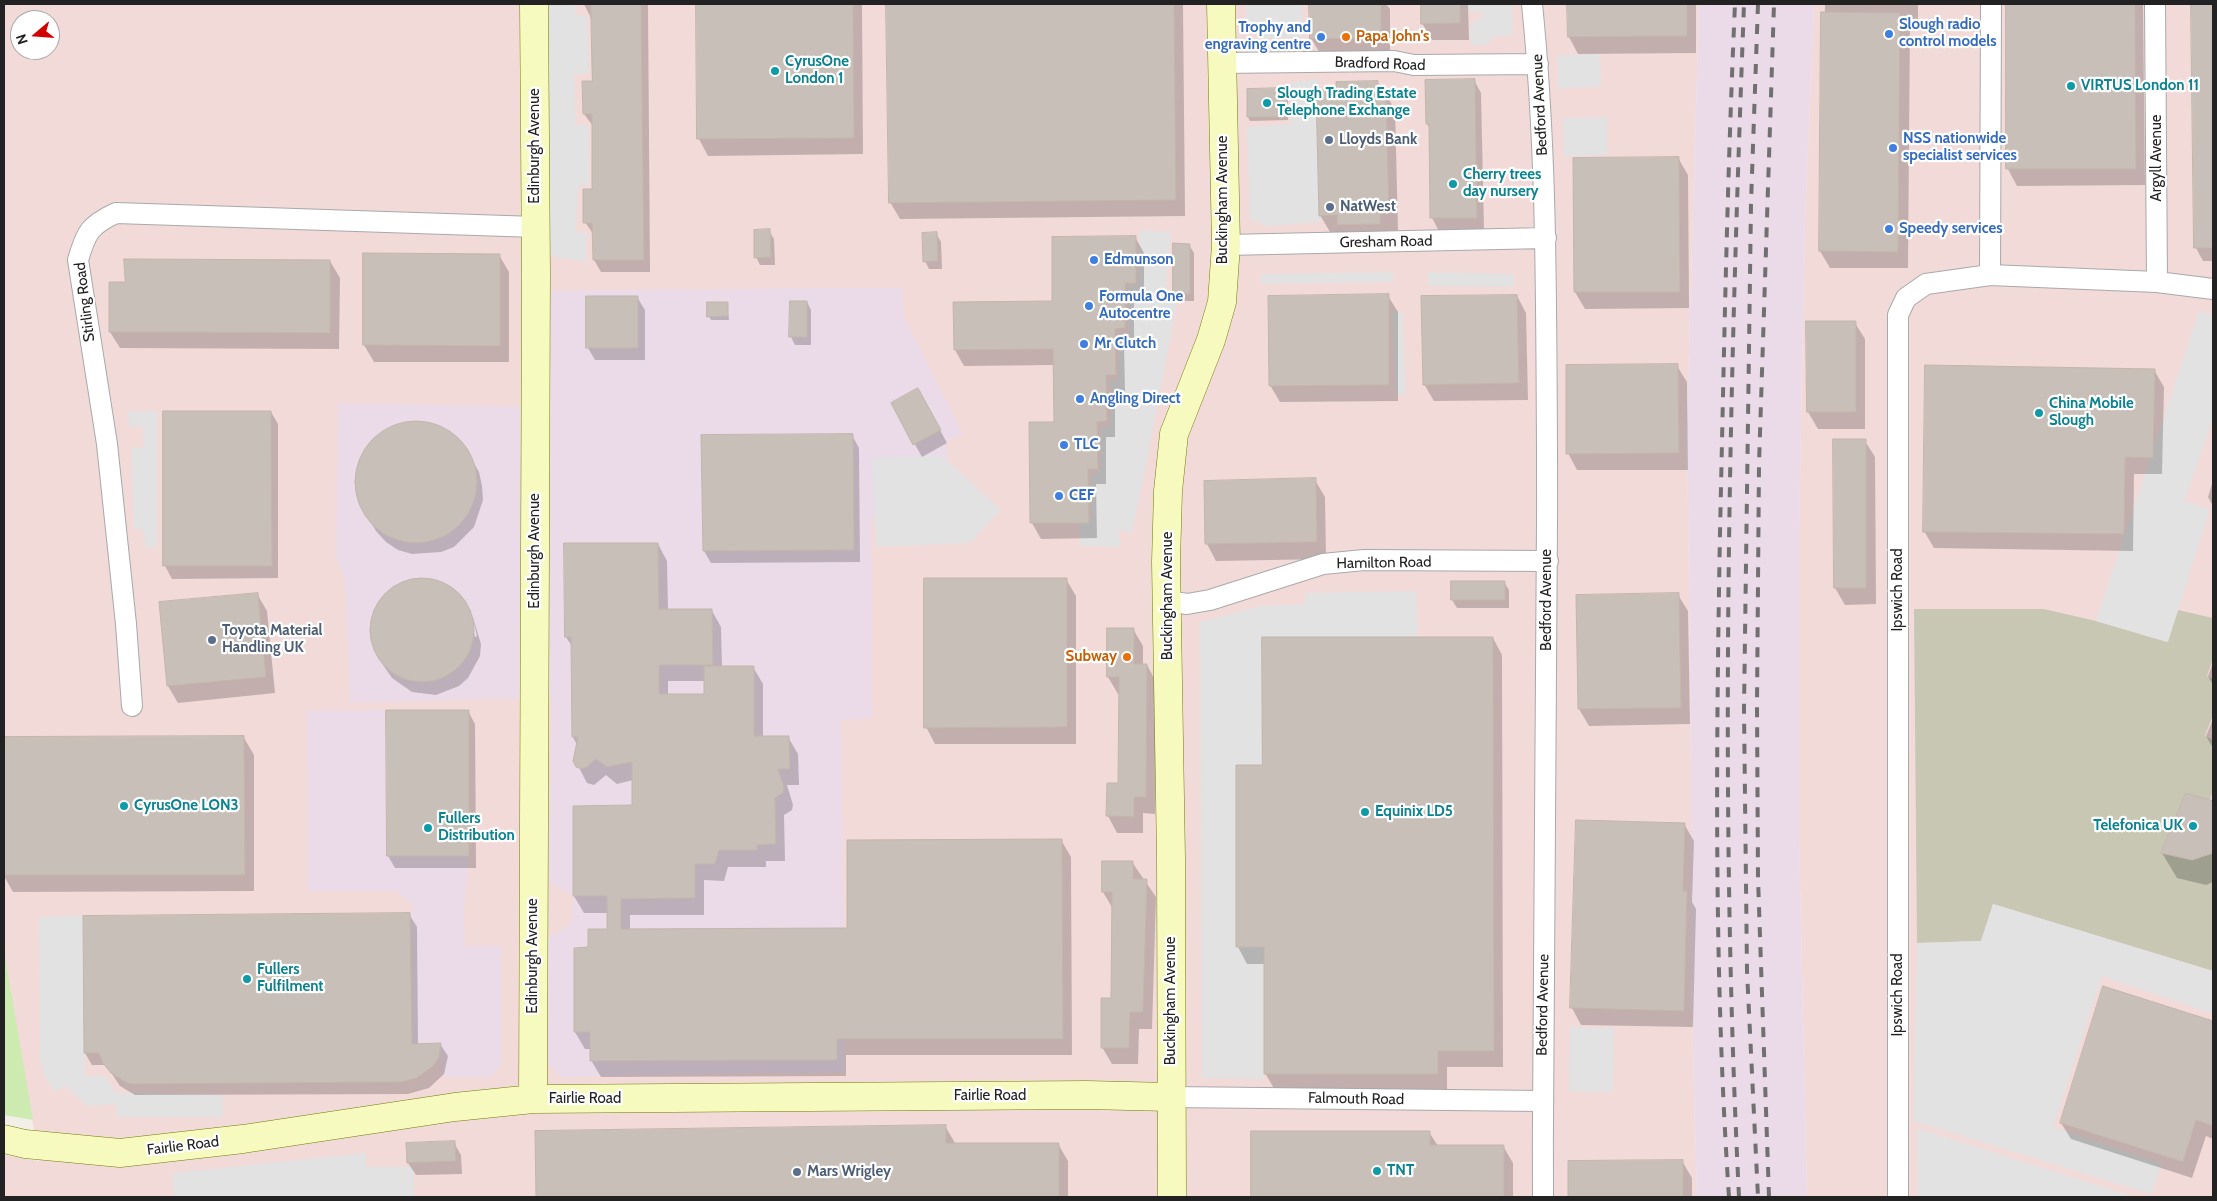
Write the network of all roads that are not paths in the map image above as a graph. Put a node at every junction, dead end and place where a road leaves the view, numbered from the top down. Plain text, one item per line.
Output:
1 (534, 4) edge
2 (1221, 4) edge
3 (1532, 4) edge
4 (1991, 4) edge
5 (2155, 4) edge
6 (1221, 63) junction
7 (1538, 64) junction
8 (536, 227) junction
9 (1546, 238) junction
10 (1226, 245) junction
11 (1990, 275) junction
12 (2157, 282) junction
13 (2213, 289) edge
14 (1548, 561) junction
15 (1167, 601) junction
16 (132, 706) dead end
17 (1170, 1097) junction
18 (533, 1099) junction
19 (1542, 1101) junction
20 (4, 1139) edge
21 (1172, 1197) edge
22 (1543, 1197) edge
23 (1898, 1197) edge

1 - 8 street, Edinburgh Avenue
2 - 6 street, Buckingham Avenue
3 - 7 street, Bedford Avenue
4 - 11 street
5 - 12 street, Argyll Avenue
6 - 7 street, Bradford Road
6 - 10 street, Buckingham Avenue
7 - 9 street, Bedford Avenue
8 - 16 street, Stirling Road
8 - 18 street, Edinburgh Avenue
9 - 10 street, Gresham Road
9 - 14 street, Bedford Avenue
10 - 15 street, Buckingham Avenue
11 - 12 street, Ipswich Road
11 - 23 street, Ipswich Road
12 - 13 street, Ipswich Road
14 - 15 street, Hamilton Road
14 - 19 street, Bedford Avenue
15 - 17 street, Buckingham Avenue
17 - 18 street, Fairlie Road
17 - 19 street, Falmouth Road
17 - 21 street, Buckingham Avenue
18 - 20 street, Fairlie Road
19 - 22 street, Bedford Avenue

